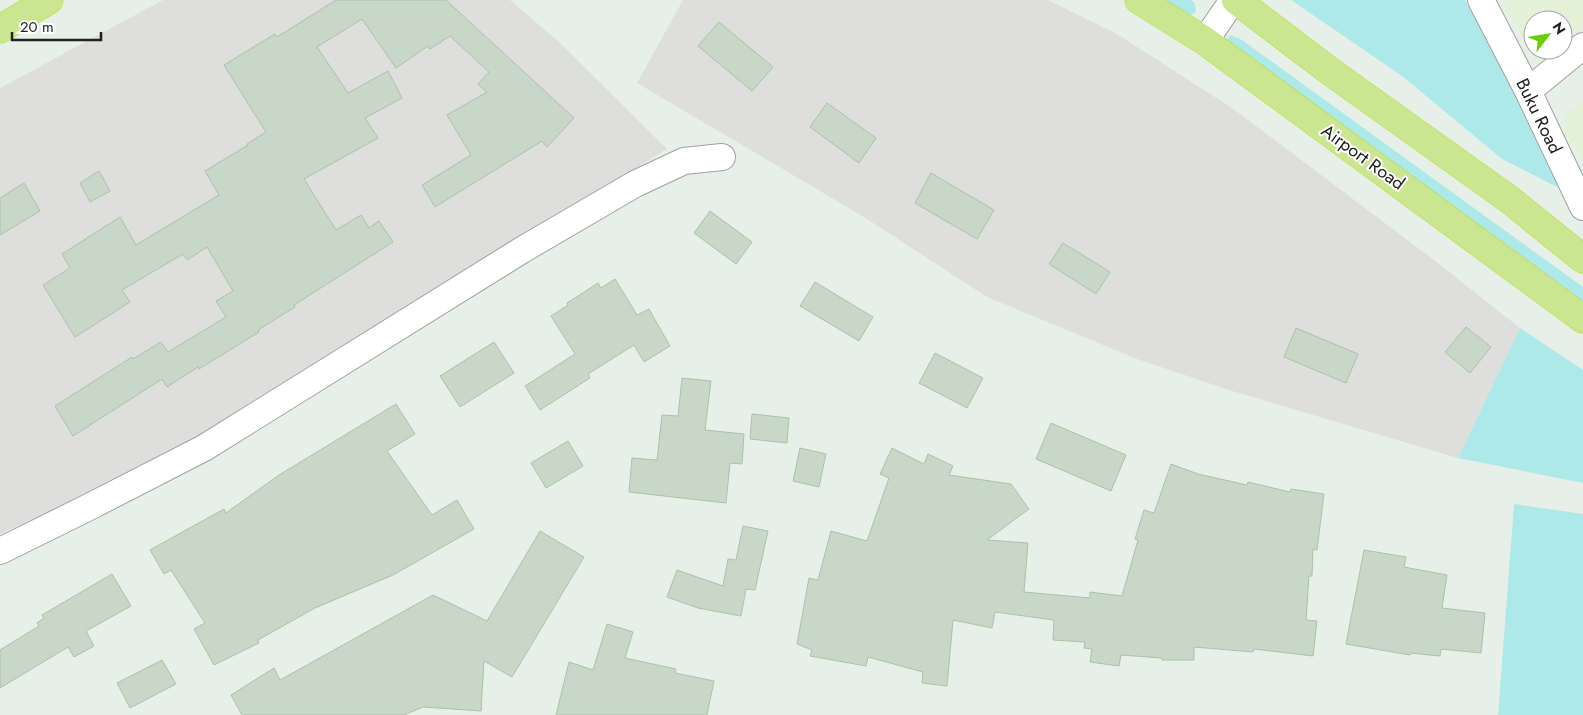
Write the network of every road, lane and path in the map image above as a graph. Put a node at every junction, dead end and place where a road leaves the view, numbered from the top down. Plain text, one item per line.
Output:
1 (49, 0) edge
2 (1138, 0) edge
3 (1234, 0) edge
4 (1481, 0) edge
5 (0, 29) edge
6 (1205, 41) junction
7 (1583, 46) edge
8 (1528, 91) junction
9 (722, 156) dead end
10 (1583, 207) edge
11 (1583, 259) edge
12 (1583, 319) edge
13 (0, 551) edge

1 - 5 highway
2 - 6 highway, Airport Road
3 - 6 street
3 - 11 highway
4 - 8 street, Buku Road
6 - 12 highway, Airport Road
7 - 8 street
8 - 10 street, Buku Road
9 - 13 street

